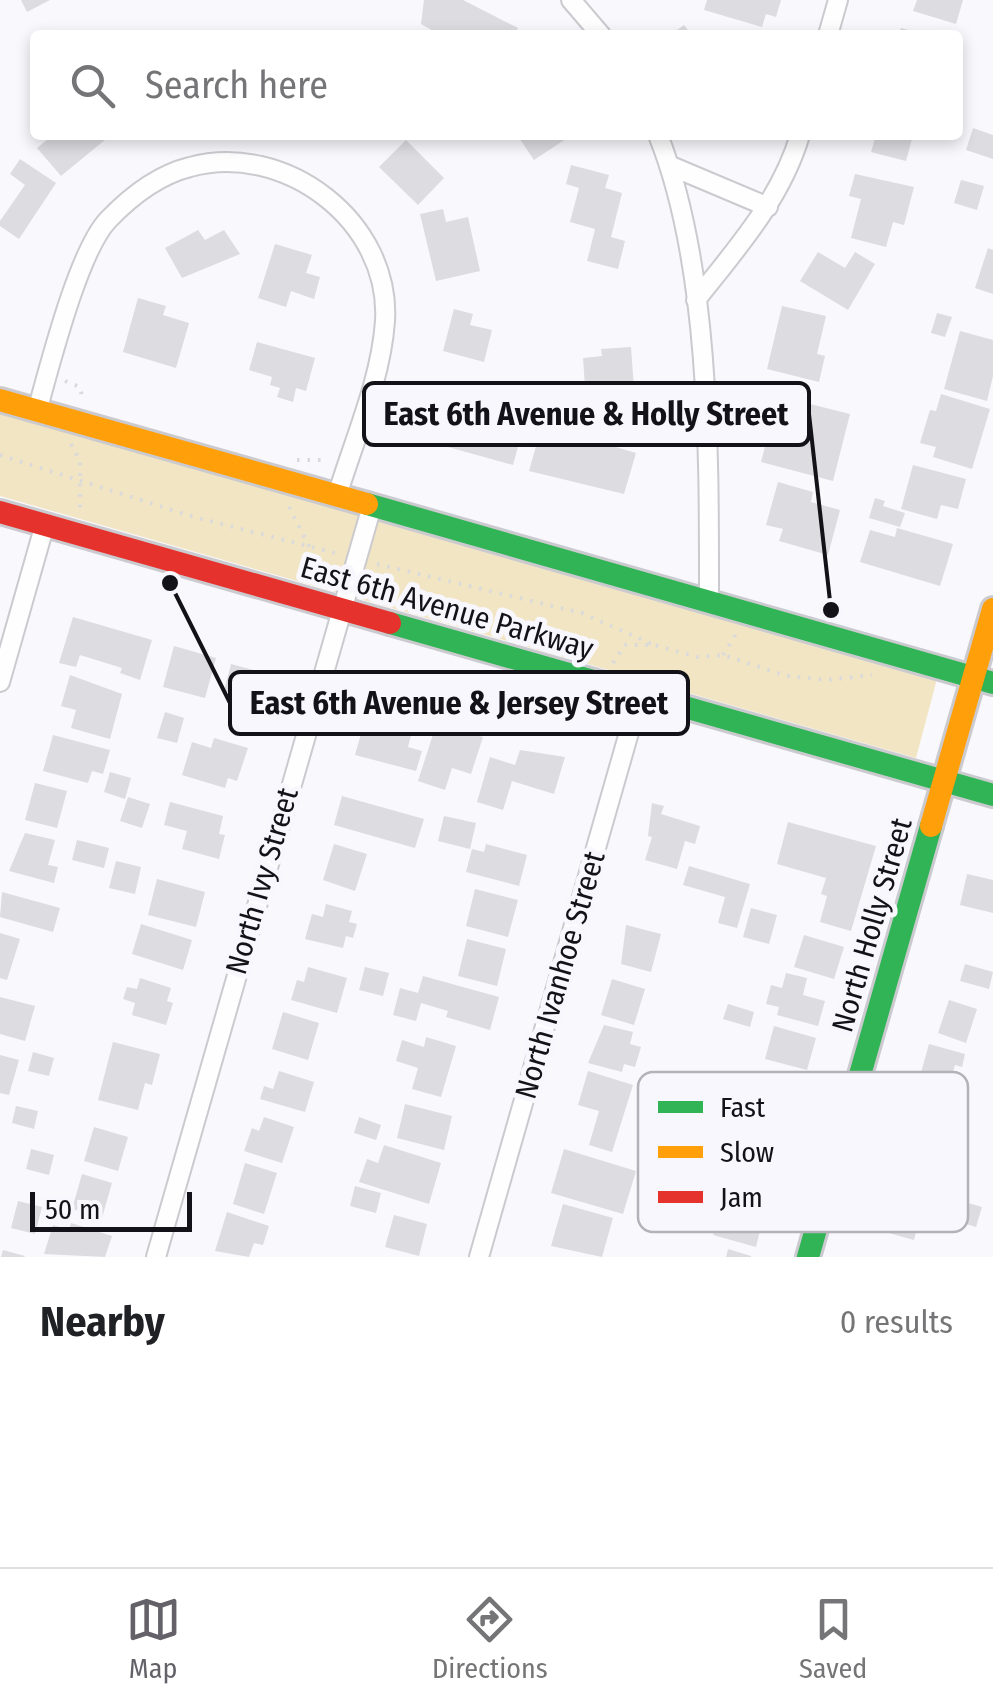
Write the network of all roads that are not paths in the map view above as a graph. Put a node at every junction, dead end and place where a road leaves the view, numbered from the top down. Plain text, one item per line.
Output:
1 (572, 0) edge
2 (838, 0) edge
3 (596, 30) edge
4 (829, 30) edge
5 (660, 140) edge
6 (798, 140) edge
7 (671, 166) junction
8 (768, 207) junction
9 (696, 300) junction
10 (0, 400) edge
11 (37, 410) junction
12 (337, 496) junction
13 (372, 506) junction
14 (0, 512) edge
15 (45, 524) junction
16 (709, 602) junction
17 (339, 608) junction
18 (993, 609) edge
19 (983, 680) edge
20 (0, 682) edge
21 (640, 694) junction
22 (944, 781) junction
23 (993, 795) edge
24 (861, 1072) edge
25 (815, 1232) edge
26 (156, 1257) edge
27 (479, 1257) edge
28 (808, 1257) edge

1 - 3 street
2 - 4 street
5 - 7 street
6 - 8 street
7 - 8 street
7 - 9 street
8 - 9 street
9 - 16 street
10 - 11 main road
11 - 12 main road
11 - 12 street
12 - 13 main road
13 - 16 main road
13 - 17 street, North Ivy Street
14 - 15 main road, East 6th Avenue Parkway
15 - 17 main road, East 6th Avenue Parkway
15 - 20 street
16 - 19 main road
17 - 21 main road, East 6th Avenue Parkway
17 - 26 street, North Ivy Street
18 - 19 main road, North Holly Street
19 - 22 main road, North Holly Street
21 - 22 main road, East 6th Avenue Parkway
21 - 27 street, North Ivanhoe Street
22 - 23 main road, East 6th Avenue Parkway
22 - 24 main road, North Holly Street
25 - 28 main road, North Holly Street

